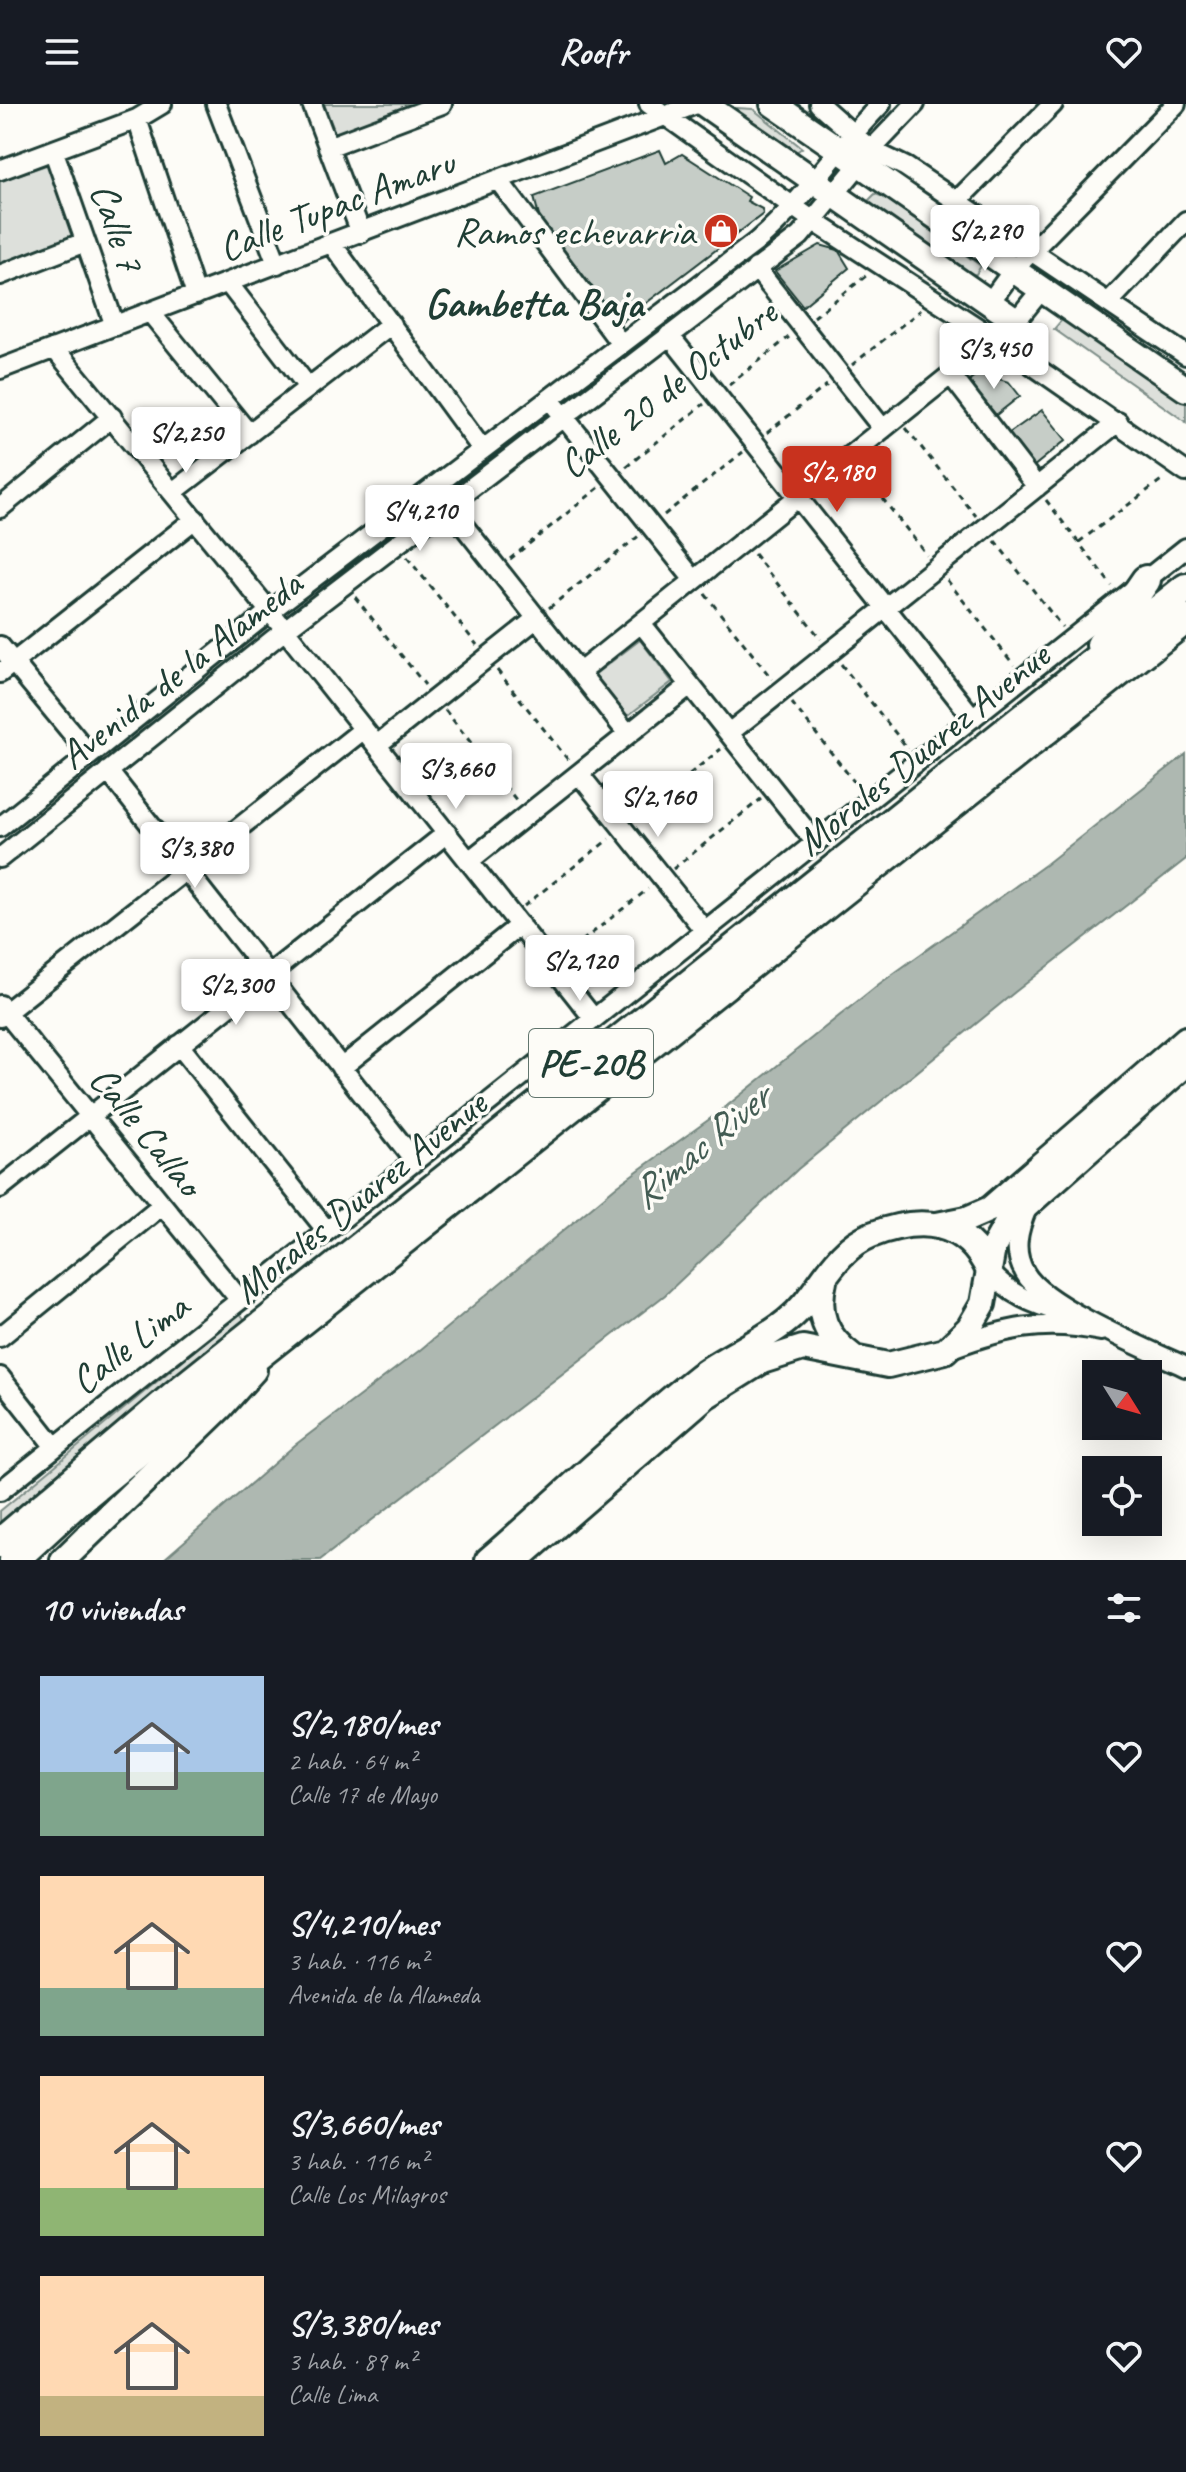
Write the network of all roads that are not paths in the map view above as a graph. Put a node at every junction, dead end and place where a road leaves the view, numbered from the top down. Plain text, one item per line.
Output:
1 (216, 104) edge
2 (312, 104) edge
3 (442, 104) edge
4 (649, 104) edge
5 (773, 104) edge
6 (819, 104) edge
7 (881, 104) edge
8 (915, 104) edge
9 (1053, 104) edge
10 (1176, 104) edge
11 (710, 106) edge
12 (150, 109) edge
13 (666, 116) junction
14 (845, 142) junction
15 (328, 147) junction
16 (54, 152) junction
17 (865, 157) junction
18 (0, 170) edge
19 (499, 181) junction
20 (814, 181) junction
21 (836, 195) junction
22 (957, 201) junction
23 (794, 207) junction
24 (1186, 221) edge
25 (815, 222) junction
26 (361, 233) junction
27 (85, 242) junction
28 (332, 244) junction
29 (1022, 261) junction
30 (277, 264) junction
31 (756, 268) junction
32 (0, 275) edge
33 (228, 283) junction
34 (1042, 289) junction
35 (196, 295) junction
36 (990, 302) junction
37 (1108, 303) junction
38 (150, 312) junction
39 (1016, 321) junction
40 (391, 324) junction
41 (115, 326) junction
42 (669, 335) junction
43 (995, 339) junction
44 (621, 344) junction
45 (54, 348) junction
46 (1185, 353) edge
47 (0, 369) edge
48 (951, 375) junction
49 (308, 387) junction
50 (1186, 389) edge
51 (548, 397) junction
52 (564, 416) junction
53 (112, 417) junction
54 (1118, 422) junction
55 (883, 429) junction
56 (249, 434) junction
57 (482, 449) junction
58 (1183, 469) edge
59 (1037, 487) junction
60 (173, 492) junction
61 (798, 497) junction
62 (448, 506) junction
63 (0, 508) edge
64 (195, 519) junction
65 (1186, 548) edge
66 (694, 580) junction
67 (1146, 580) junction
68 (1186, 588) edge
69 (886, 608) junction
70 (270, 611) junction
71 (537, 618) junction
72 (1186, 619) edge
73 (641, 623) junction
74 (285, 630) junction
75 (0, 646) edge
76 (7, 668) edge
77 (1084, 670) junction
78 (580, 672) junction
79 (690, 685) junction
80 (973, 718) junction
81 (364, 729) junction
82 (729, 733) junction
83 (628, 734) junction
84 (377, 745) junction
85 (90, 755) junction
86 (108, 771) junction
87 (579, 774) junction
88 (0, 827) edge
89 (447, 833) junction
90 (816, 843) junction
91 (0, 858) edge
92 (469, 861) junction
93 (186, 870) junction
94 (520, 925) junction
95 (705, 931) junction
96 (268, 975) junction
97 (2, 1011) edge
98 (594, 1019) junction
99 (1186, 1039) edge
100 (179, 1045) junction
101 (1186, 1064) edge
102 (341, 1068) junction
103 (89, 1117) junction
104 (415, 1161) junction
105 (0, 1188) edge
106 (162, 1205) junction
107 (1027, 1206) junction
108 (937, 1225) junction
109 (327, 1231) junction
110 (989, 1271) junction
111 (825, 1279) junction
112 (240, 1300) junction
113 (1093, 1321) junction
114 (296, 1325) junction
115 (1120, 1335) junction
116 (0, 1337) edge
117 (945, 1351) junction
118 (856, 1360) junction
119 (1186, 1367) edge
120 (0, 1377) edge
121 (55, 1447) junction
122 (0, 1491) edge
123 (0, 1543) edge
124 (14, 1560) edge
125 (63, 1560) edge
126 (488, 1560) edge
127 (517, 1560) edge

1 - 30 street
2 - 15 street
3 - 15 street
4 - 13 street
5 - 14 main road
6 - 14 street
7 - 14 street, Avenida de la Alameda
8 - 17 street, Avenida de la Alameda
9 - 22 street
10 - 29 street
11 - 13 street, Calle Tupac Amaru
11 - 20 main road
12 - 16 street
12 - 35 street
13 - 19 street, Calle Tupac Amaru
13 - 23 street
14 - 17 main road
14 - 20 street, Avenida de la Alameda
15 - 26 street
16 - 18 street
16 - 27 street, Calle 7
17 - 21 street, Avenida de la Alameda
17 - 22 street
17 - 29 main road
19 - 26 street, Calle Tupac Amaru
19 - 44 street
20 - 21 main road
20 - 23 street, Avenida de la Alameda
21 - 25 street, Avenida de la Alameda
21 - 36 main road
22 - 29 street
23 - 25 street
23 - 44 street, Avenida de la Alameda
24 - 37 street
25 - 31 street, Avenida de la Alameda
25 - 43 street
26 - 28 street, Calle Tupac Amaru
27 - 32 street
27 - 41 street, Calle 7
28 - 30 street, Calle Tupac Amaru
28 - 40 street
29 - 34 main road
29 - 36 street
29 - 37 street
30 - 33 street, Calle Tupac Amaru
31 - 42 street, Avenida de la Alameda
31 - 55 street
33 - 35 street, Calle Tupac Amaru
33 - 49 street
34 - 39 street
34 - 50 main road
35 - 38 street, Calle Tupac Amaru
36 - 39 main road
37 - 46 street
38 - 41 street, Calle Tupac Amaru
38 - 56 street
39 - 43 street
40 - 49 street
40 - 57 street
41 - 45 street, Calle Tupac Amaru
42 - 52 street, Avenida de la Alameda
42 - 61 street
43 - 48 street
43 - 54 street
44 - 51 street, Avenida de la Alameda
45 - 47 street, Calle Tupac Amaru
45 - 53 street
48 - 55 street
48 - 59 street
49 - 56 street
51 - 52 street
51 - 57 street, Avenida de la Alameda
52 - 62 street, Avenida de la Alameda
52 - 66 street
53 - 60 street
53 - 63 street
54 - 58 street
54 - 59 street
55 - 61 street
56 - 60 street
57 - 70 street, Avenida de la Alameda
59 - 69 street
60 - 64 street
61 - 66 street
61 - 69 street
62 - 71 street
62 - 74 street, Avenida de la Alameda
64 - 70 street
64 - 76 street
65 - 67 street, Calle Lima
66 - 73 street
67 - 77 highway
67 - 80 street, Calle Lima
68 - 77 highway, Morales Duarez Avenue / PE-20B
69 - 80 street
69 - 82 street
70 - 74 street
70 - 85 street, Avenida de la Alameda
71 - 78 street
71 - 84 street
72 - 114 highway, Morales Duarez Avenue / PE-20B
73 - 78 street
73 - 79 street
74 - 81 street
74 - 86 street, Avenida de la Alameda
75 - 76 street
76 - 85 street
77 - 123 highway, Morales Duarez Avenue / PE-20B
78 - 83 street
79 - 82 street
79 - 83 street
80 - 90 street, Calle Lima
81 - 84 street
81 - 93 street
82 - 90 street
83 - 87 street
84 - 89 street
85 - 88 street, Avenida de la Alameda
86 - 91 street, Avenida de la Alameda
86 - 93 street
87 - 92 street
87 - 95 street
89 - 92 street
89 - 96 street
90 - 95 street, Calle Lima
92 - 94 street
93 - 96 street
93 - 97 street
94 - 98 street
94 - 102 street
95 - 98 street, Calle Lima
96 - 100 street
96 - 102 street
97 - 103 street, Calle Callao
98 - 104 street, Calle Lima
99 - 108 main road
100 - 103 street
100 - 109 street
101 - 107 main road
102 - 104 street
103 - 105 street
103 - 106 street, Calle Callao
104 - 109 street, Calle Lima
106 - 112 street, Calle Callao
106 - 116 street
107 - 110 main road
107 - 113 street
108 - 110 main road
108 - 111 main road
109 - 112 street, Calle Lima
110 - 113 street
110 - 117 main road
111 - 118 main road
111 - 126 main road
112 - 121 street, Calle Lima
113 - 115 street
114 - 124 highway, Morales Duarez Avenue / PE-20B
114 - 125 main road
115 - 117 street
115 - 119 street
117 - 118 main road
118 - 127 main road
120 - 121 street
121 - 122 street, Calle Lima

